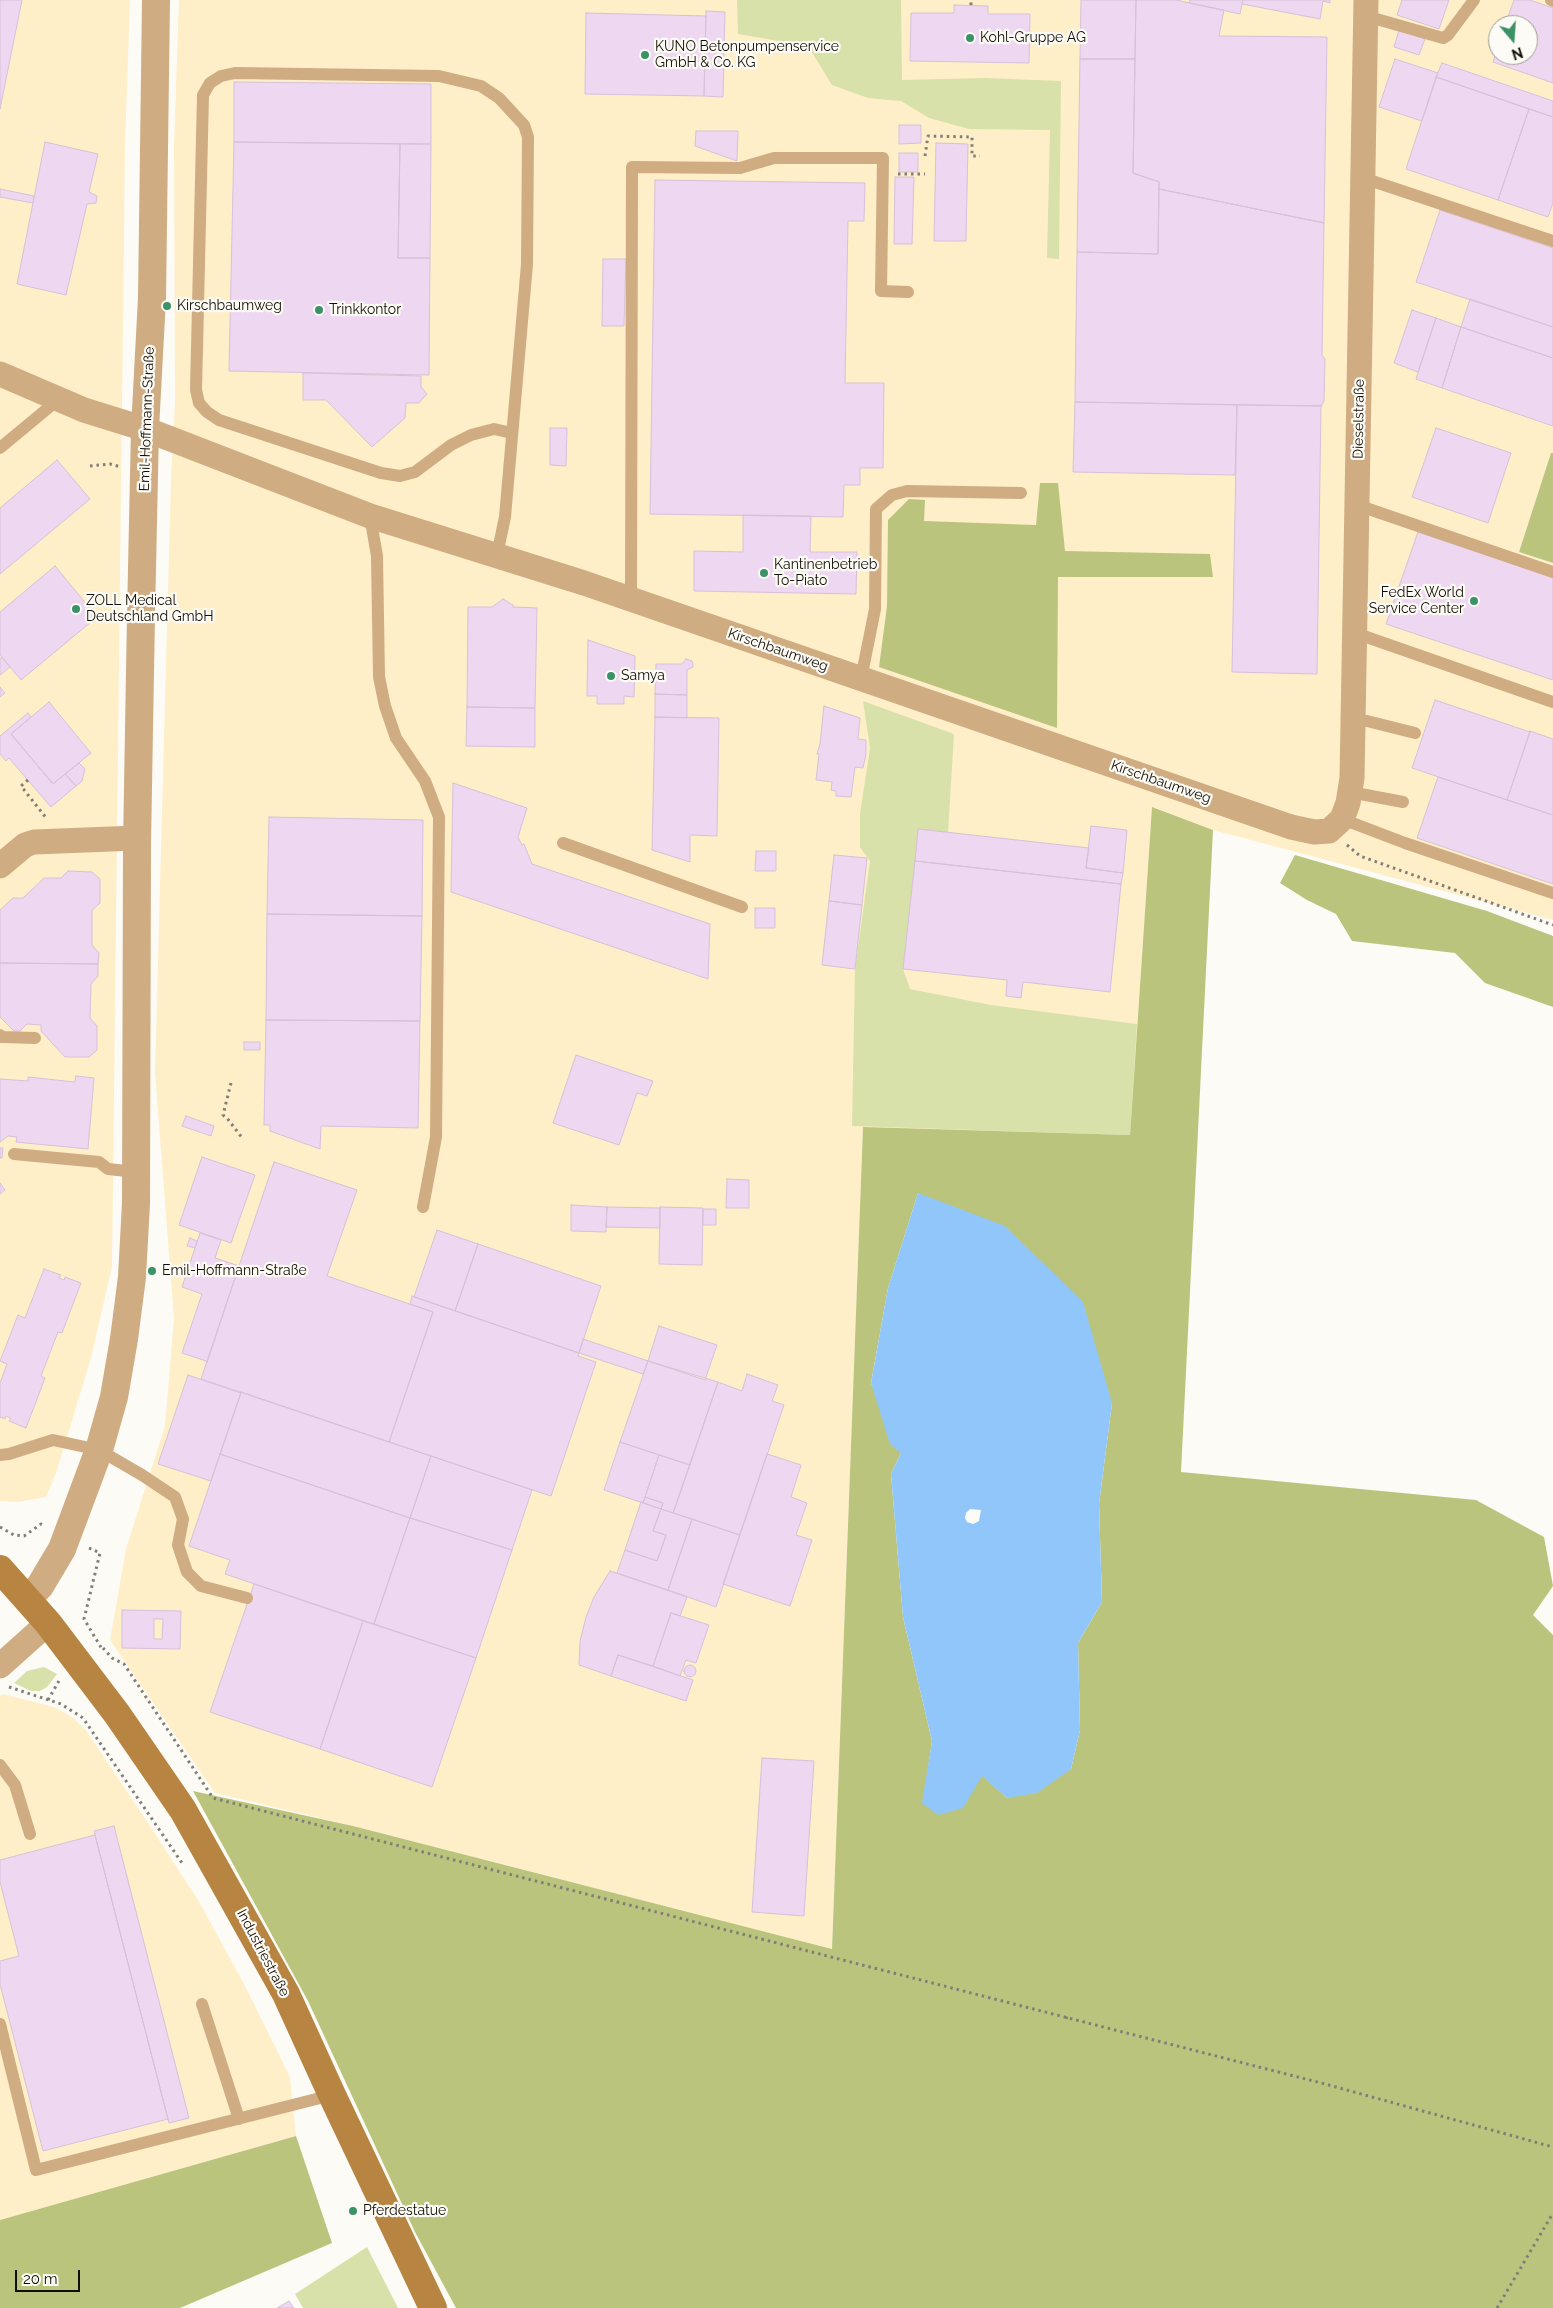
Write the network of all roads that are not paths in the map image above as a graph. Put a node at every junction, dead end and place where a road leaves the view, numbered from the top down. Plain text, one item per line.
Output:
1 (156, 0) edge
2 (1474, 0) edge
3 (1366, 8) edge
4 (1363, 178) junction
5 (1553, 241) edge
6 (908, 292) dead end
7 (0, 374) edge
8 (59, 399) junction
9 (145, 429) junction
10 (512, 433) junction
11 (0, 448) edge
12 (1021, 493) dead end
13 (1357, 504) junction
14 (370, 516) junction
15 (497, 555) junction
16 (1553, 572) edge
17 (631, 599) junction
18 (1355, 633) junction
19 (861, 679) junction
20 (1553, 702) edge
21 (1353, 721) junction
22 (1415, 733) dead end
23 (1350, 792) junction
24 (1403, 802) dead end
25 (1336, 825) junction
26 (137, 838) junction
27 (563, 843) dead end
28 (0, 866) edge
29 (1553, 892) edge
30 (742, 907) dead end
31 (0, 1035) edge
32 (35, 1038) dead end
33 (14, 1154) dead end
34 (136, 1172) junction
35 (423, 1207) dead end
36 (99, 1450) junction
37 (0, 1455) edge
38 (0, 1569) edge
39 (28, 1598) junction
40 (246, 1598) dead end
41 (48, 1623) junction
42 (3, 1675) edge
43 (0, 1765) edge
44 (30, 1834) dead end
45 (202, 2004) dead end
46 (0, 2024) edge
47 (332, 2095) junction
48 (239, 2119) junction
49 (433, 2308) edge

1 - 9 street, Emil-Hoffmann-Straße
2 - 3 lane
3 - 4 street, Dieselstraße
4 - 5 lane
4 - 13 street, Dieselstraße
6 - 17 lane
7 - 8 street, Kirschbaumweg
8 - 9 street, Kirschbaumweg
8 - 11 lane
9 - 14 street, Kirschbaumweg
9 - 26 street, Emil-Hoffmann-Straße
10 - 10 lane
10 - 15 lane
12 - 19 lane
13 - 16 lane
13 - 18 street, Dieselstraße
14 - 15 street, Kirschbaumweg
14 - 35 lane
15 - 17 street, Kirschbaumweg
17 - 19 street, Kirschbaumweg
18 - 20 lane
18 - 21 street, Dieselstraße
19 - 25 street, Kirschbaumweg
21 - 22 lane
21 - 23 street, Dieselstraße
23 - 24 lane
23 - 25 street, Dieselstraße
25 - 29 lane
26 - 28 street
26 - 34 street, Emil-Hoffmann-Straße
27 - 30 lane
31 - 32 lane
33 - 34 lane
34 - 36 street, Emil-Hoffmann-Straße
36 - 37 lane
36 - 39 street, Emil-Hoffmann-Straße
36 - 40 lane
38 - 39 main road, Industriestraße
39 - 41 main road, Industriestraße
41 - 42 street
41 - 47 main road, Industriestraße
43 - 44 lane
45 - 48 lane
46 - 48 lane
47 - 48 lane
47 - 49 main road, Industriestraße

